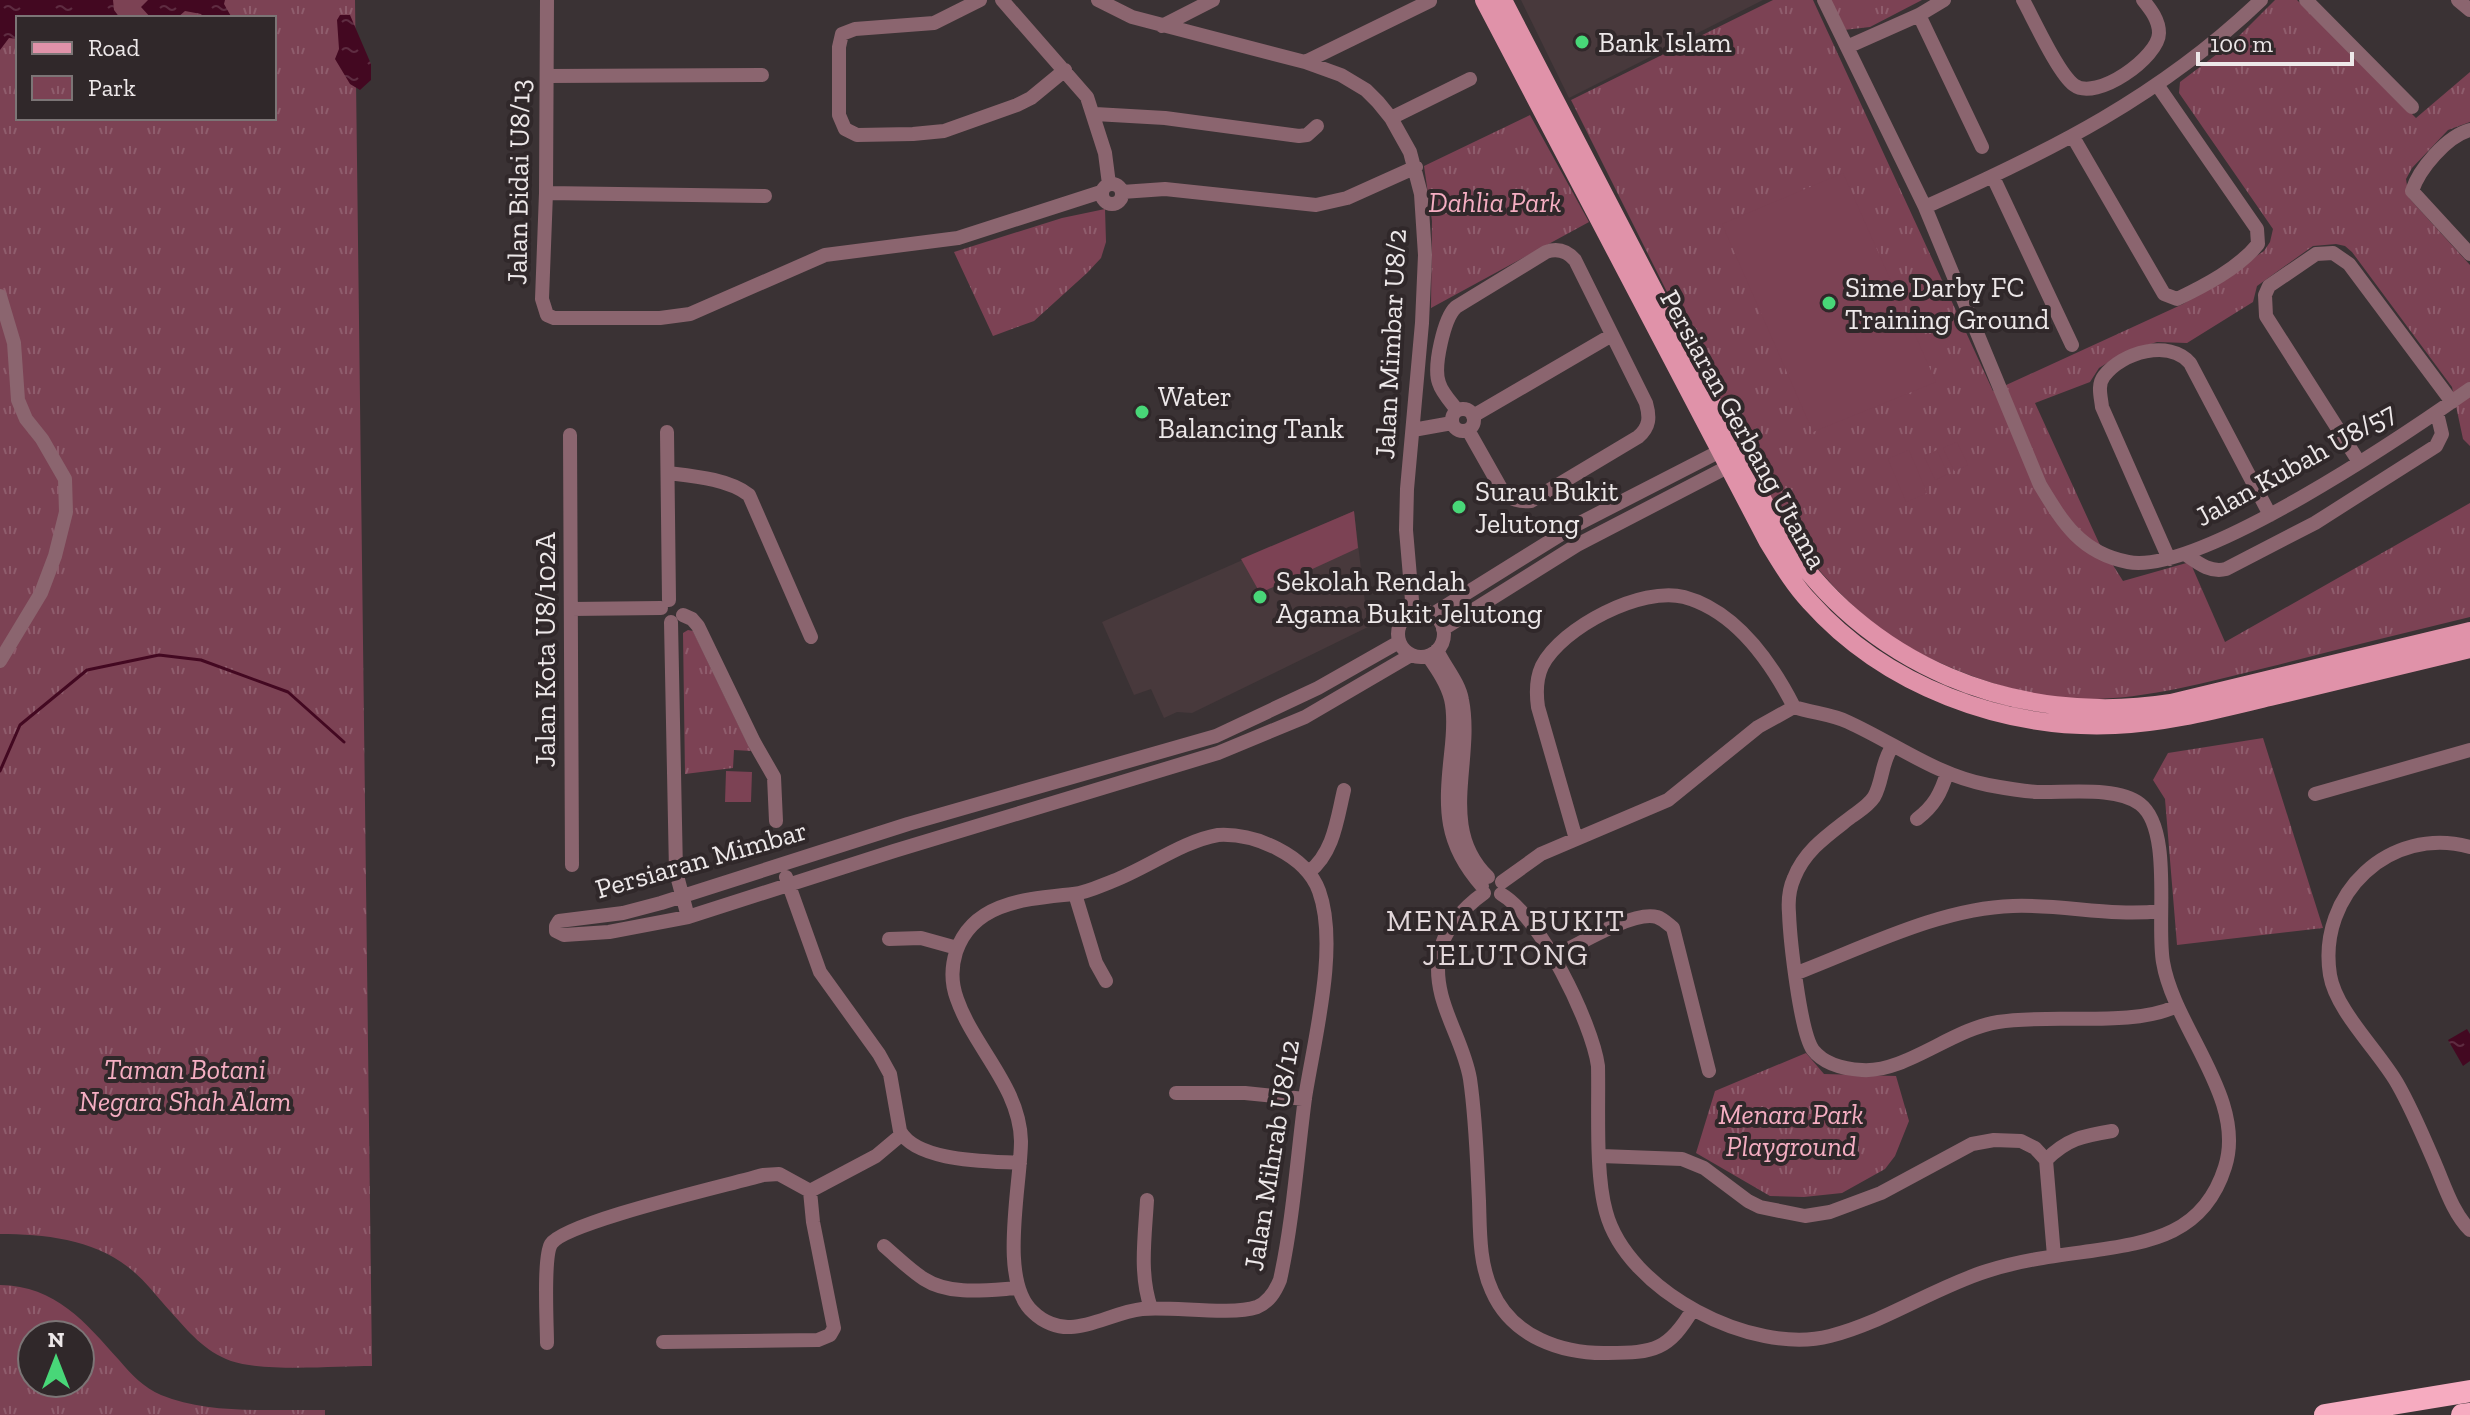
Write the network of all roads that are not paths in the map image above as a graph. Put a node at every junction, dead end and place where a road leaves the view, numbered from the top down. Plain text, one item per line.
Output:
1 (547, 0) edge
2 (980, 0) edge
3 (1002, 0) edge
4 (1098, 0) edge
5 (1213, 0) edge
6 (1484, 0) edge
7 (1503, 0) edge
8 (1824, 0) edge
9 (1944, 0) edge
10 (2023, 0) edge
11 (2143, 0) edge
12 (2261, 0) edge
13 (2306, 0) edge
14 (2458, 0) edge
15 (1430, 1) edge
16 (2470, 10) edge
17 (1919, 15) junction
18 (1162, 26) junction
19 (1847, 47) junction
20 (1305, 62) junction
21 (1065, 70) junction
22 (762, 75) dead end
23 (547, 76) junction
24 (1470, 79) dead end
25 (2158, 86) junction
26 (2412, 107) dead end
27 (1095, 114) junction
28 (1391, 118) junction
29 (1317, 126) dead end
30 (2470, 130) edge
31 (2073, 137) junction
32 (1982, 147) dead end
33 (1416, 167) junction
34 (1993, 177) junction
35 (1111, 189) junction
36 (546, 193) junction
37 (765, 196) dead end
38 (1925, 207) junction
39 (2470, 254) edge
40 (0, 296) edge
41 (1612, 335) junction
42 (2072, 345) dead end
43 (2470, 389) edge
44 (2452, 402) junction
45 (2437, 413) junction
46 (1455, 417) junction
47 (1470, 423) junction
48 (1413, 430) junction
49 (667, 432) dead end
50 (570, 435) dead end
51 (1730, 456) junction
52 (2359, 462) junction
53 (668, 473) junction
54 (2270, 515) junction
55 (2185, 554) junction
56 (2169, 559) junction
57 (665, 604) junction
58 (571, 609) junction
59 (1413, 612) junction
60 (1433, 614) junction
61 (677, 618) junction
62 (1443, 629) junction
63 (2470, 631) edge
64 (811, 637) dead end
65 (1399, 642) junction
66 (2470, 649) edge
67 (1433, 653) junction
68 (1411, 655) junction
69 (0, 661) edge
70 (1794, 707) junction
71 (1892, 747) junction
72 (2470, 750) edge
73 (1947, 773) junction
74 (1344, 790) dead end
75 (2315, 794) dead end
76 (1917, 819) dead end
77 (776, 821) dead end
78 (1576, 839) junction
79 (2470, 847) edge
80 (572, 865) dead end
81 (781, 865) junction
82 (1309, 872) junction
83 (789, 885) junction
84 (1492, 886) junction
85 (1075, 894) junction
86 (682, 896) junction
87 (2161, 911) junction
88 (688, 917) junction
89 (889, 939) dead end
90 (957, 948) junction
91 (1553, 957) junction
92 (1797, 973) junction
93 (1106, 981) dead end
94 (2177, 1006) junction
95 (1709, 1071) dead end
96 (1176, 1093) dead end
97 (1305, 1099) junction
98 (2112, 1131) dead end
99 (901, 1135) junction
100 (1601, 1156) junction
101 (2046, 1160) junction
102 (1020, 1163) junction
103 (810, 1191) junction
104 (1147, 1200) dead end
105 (2470, 1230) edge
106 (884, 1246) dead end
107 (2054, 1256) junction
108 (1018, 1288) junction
109 (1151, 1308) junction
110 (1693, 1309) junction
111 (663, 1342) dead end
112 (547, 1343) dead end
113 (2470, 1391) edge
114 (2470, 1414) edge
115 (2325, 1415) edge
116 (2462, 1415) edge

1 - 23 street, Jalan Bidai U8/13
2 - 21 street
3 - 21 street
4 - 18 street, Jalan Mimbar U8/2
5 - 18 street
6 - 51 main road, Persiaran Gerbang Utama
7 - 51 main road, Persiaran Gerbang Utama
8 - 19 street, Jalan Kubah U8/57
9 - 17 street
10 - 11 street
12 - 25 street
13 - 26 street
14 - 16 street
15 - 20 street
17 - 19 street
17 - 32 street
18 - 20 street, Jalan Mimbar U8/2
19 - 38 street, Jalan Kubah U8/57
20 - 28 street, Jalan Mimbar U8/2
21 - 27 street
22 - 23 street
23 - 36 street, Jalan Bidai U8/13
24 - 28 street
25 - 31 street
25 - 31 street
27 - 29 street
27 - 35 street
28 - 33 street, Jalan Mimbar U8/2
30 - 39 street
31 - 34 street
33 - 35 street, Jalan Bidai U8/13
33 - 48 street, Jalan Mimbar U8/2
34 - 38 street
34 - 42 street
35 - 36 street, Jalan Bidai U8/13
36 - 37 street
38 - 56 street, Jalan Kubah U8/57
40 - 69 street
41 - 46 street
41 - 47 street
41 - 47 street
43 - 44 street, Jalan Kubah U8/57
44 - 45 street, Jalan Kubah U8/57
44 - 52 street
45 - 52 street, Jalan Kubah U8/57
45 - 55 street
46 - 47 street
46 - 48 street
48 - 59 street, Jalan Mimbar U8/2
49 - 53 street
50 - 58 street, Jalan Kota U8/102A
51 - 60 street
51 - 62 street
51 - 63 main road, Persiaran Gerbang Utama
51 - 66 main road, Persiaran Gerbang Utama
52 - 54 street, Jalan Kubah U8/57
53 - 57 street
53 - 64 street
54 - 55 street, Jalan Kubah U8/57
54 - 56 street
55 - 56 street, Jalan Kubah U8/57
57 - 58 street
57 - 61 street
58 - 80 street, Jalan Kota U8/102A
59 - 60 street
59 - 65 street
60 - 62 street
61 - 77 street
61 - 86 street
62 - 67 street
65 - 68 street
65 - 81 street, Persiaran Mimbar
67 - 68 street
67 - 84 street
68 - 83 street, Persiaran Mimbar
70 - 71 street
70 - 78 street
70 - 78 street
71 - 73 street
71 - 92 street
72 - 75 street
73 - 76 street
73 - 87 street
74 - 82 street
78 - 84 street
79 - 105 street
81 - 83 street
81 - 86 street, Persiaran Mimbar
82 - 85 street
82 - 97 street, Jalan Mihrab U8/12
83 - 88 street, Persiaran Mimbar
83 - 99 street
84 - 91 street
84 - 110 street
85 - 90 street
85 - 93 street
86 - 88 street
86 - 88 street, Persiaran Mimbar
87 - 92 street
87 - 94 street
89 - 90 street
90 - 102 street
91 - 95 street
91 - 100 street
92 - 94 street
94 - 107 street
96 - 97 street
97 - 109 street, Jalan Mihrab U8/12
98 - 101 street
99 - 102 street
99 - 103 street
100 - 101 street
100 - 110 street
101 - 107 street
102 - 108 street
103 - 111 street
103 - 112 street
104 - 109 street
106 - 108 street
107 - 110 street
108 - 109 street, Jalan Mihrab U8/12
113 - 115 highway
114 - 116 highway

